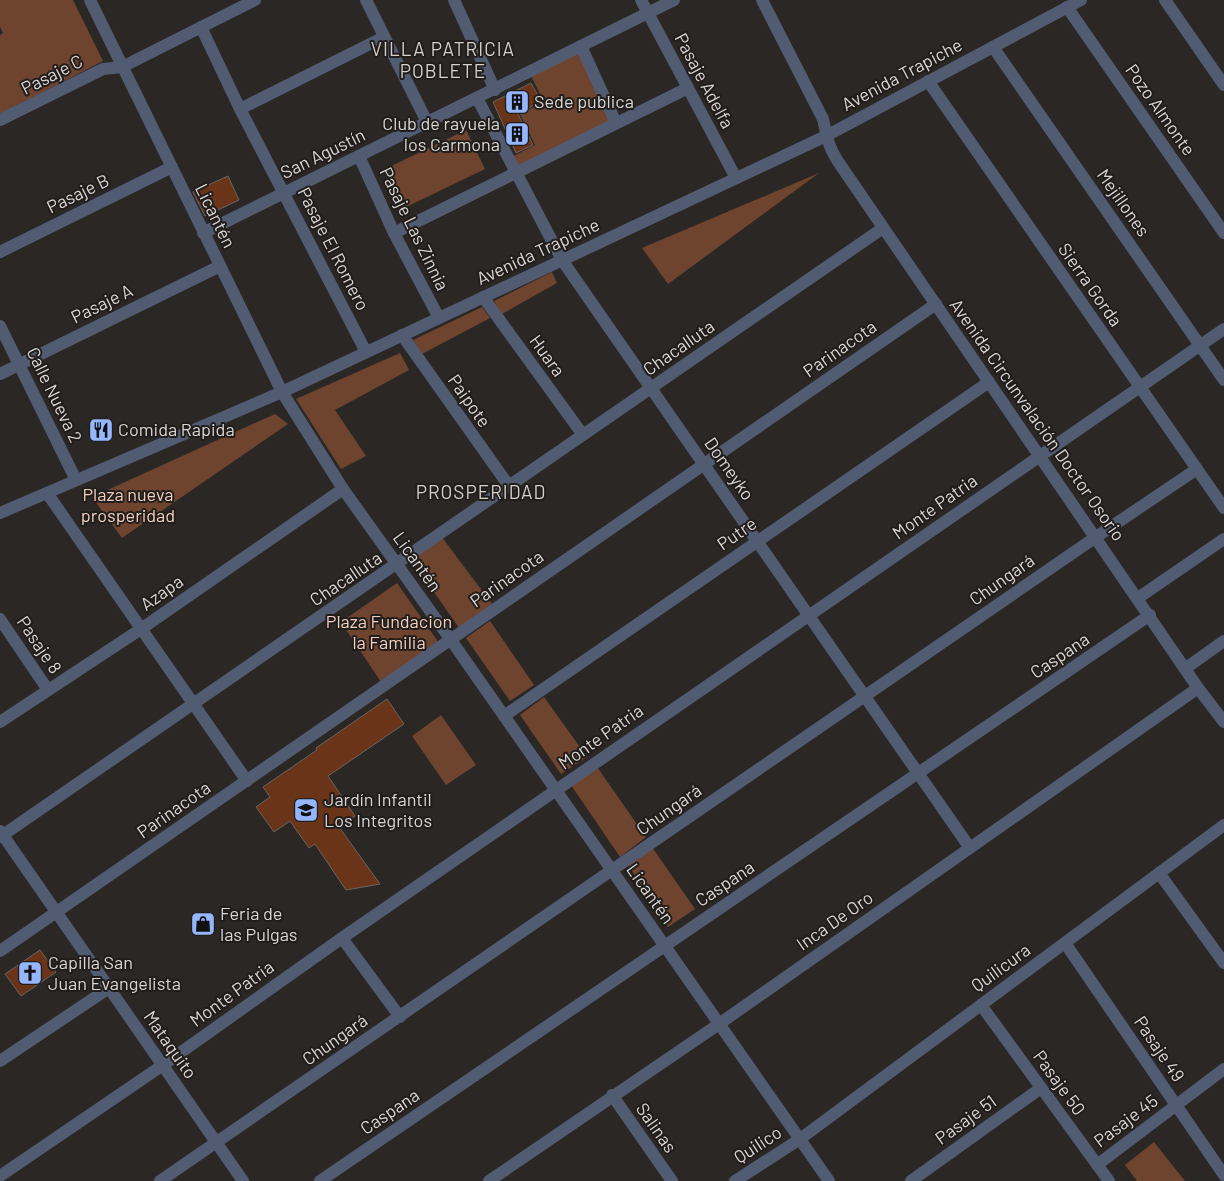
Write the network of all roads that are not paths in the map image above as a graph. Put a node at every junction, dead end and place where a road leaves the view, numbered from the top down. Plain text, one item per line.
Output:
1 (90, 0) edge
2 (225, 0) edge
3 (255, 0) edge
4 (366, 0) edge
5 (454, 0) edge
6 (641, 0) edge
7 (674, 0) edge
8 (762, 0) edge
9 (1081, 0) edge
10 (1165, 0) edge
11 (1067, 7) junction
12 (231, 12) junction
13 (647, 13) junction
14 (201, 27) junction
15 (384, 37) junction
16 (581, 46) junction
17 (992, 47) junction
18 (122, 67) junction
19 (928, 81) junction
20 (1224, 85) edge
21 (688, 88) junction
22 (495, 90) junction
23 (477, 98) junction
24 (240, 109) junction
25 (0, 120) edge
26 (427, 122) junction
27 (616, 123) junction
28 (826, 136) junction
29 (359, 156) junction
30 (172, 168) junction
31 (516, 173) junction
32 (736, 178) junction
33 (284, 192) junction
34 (883, 228) junction
35 (204, 232) junction
36 (394, 233) junction
37 (1224, 233) edge
38 (0, 252) edge
39 (562, 260) junction
40 (220, 266) junction
41 (484, 297) junction
42 (936, 304) junction
43 (439, 318) junction
44 (0, 326) edge
45 (1224, 330) edge
46 (402, 335) junction
47 (1200, 346) junction
48 (366, 352) junction
49 (19, 364) junction
50 (0, 374) edge
51 (1224, 380) edge
52 (989, 382) junction
53 (1140, 387) junction
54 (651, 388) junction
55 (282, 392) junction
56 (583, 435) junction
57 (1040, 456) junction
58 (704, 464) junction
59 (1197, 469) junction
60 (76, 480) junction
61 (508, 486) junction
62 (343, 490) junction
63 (47, 492) junction
64 (1224, 508) edge
65 (0, 513) edge
66 (1096, 537) junction
67 (1224, 539) edge
68 (757, 541) junction
69 (398, 565) junction
70 (1138, 598) junction
71 (809, 615) junction
72 (1150, 615) junction
73 (0, 619) edge
74 (141, 629) junction
75 (451, 640) junction
76 (1224, 641) edge
77 (1186, 668) junction
78 (1198, 688) junction
79 (48, 690) junction
80 (865, 696) junction
81 (194, 704) junction
82 (504, 716) junction
83 (0, 722) edge
84 (1224, 722) edge
85 (918, 773) junction
86 (247, 781) junction
87 (556, 790) junction
88 (1224, 825) edge
89 (1, 834) edge
90 (970, 848) junction
91 (612, 870) junction
92 (1159, 873) junction
93 (57, 913) junction
94 (342, 938) junction
95 (1065, 943) junction
96 (665, 946) junction
97 (0, 951) edge
98 (1224, 963) edge
99 (109, 988) junction
100 (981, 1005) junction
101 (400, 1017) junction
102 (719, 1024) junction
103 (0, 1061) edge
104 (163, 1065) junction
105 (1224, 1069) edge
106 (1041, 1088) junction
107 (612, 1095) junction
108 (1176, 1105) junction
109 (800, 1139) junction
110 (217, 1143) junction
111 (1097, 1165) junction
112 (1224, 1175) edge
113 (0, 1176) edge
114 (160, 1181) edge
115 (243, 1181) edge
116 (320, 1181) edge
117 (489, 1181) edge
118 (672, 1181) edge
119 (735, 1181) edge
120 (830, 1181) edge
121 (911, 1181) edge
122 (1109, 1181) edge

1 - 18 street, Licantén
2 - 12 street
3 - 12 street, Pasaje C
4 - 15 street
5 - 22 street
6 - 13 street, Pasaje Adelfa
7 - 13 street, San Agustín
8 - 28 street, Avenida Circunvalación Doctor Osorio
9 - 11 street, Avenida Trapiche
10 - 20 street
11 - 17 street, Avenida Trapiche
11 - 37 street, Pozo Almonte
12 - 14 street, Pasaje C
13 - 16 street, San Agustín
13 - 21 street, Pasaje Adelfa
14 - 18 street, Pasaje C
14 - 24 street, Pasaje El Romero
15 - 24 street
15 - 26 street
16 - 22 street, San Agustín
16 - 27 street
17 - 19 street, Avenida Trapiche
17 - 47 street, Mejillones
18 - 25 street, Pasaje C
18 - 30 street, Licantén
19 - 28 street, Avenida Trapiche
19 - 53 street, Sierra Gorda
21 - 27 street
21 - 32 street, Pasaje Adelfa
22 - 23 street, San Agustín
23 - 26 street, San Agustín
23 - 31 street, Domeyko
24 - 33 street, Pasaje El Romero
26 - 29 street, San Agustín
27 - 31 street
28 - 32 street, Avenida Trapiche
28 - 34 street, Avenida Circunvalación Doctor Osorio
29 - 33 street, San Agustín
29 - 36 street, Pasaje Las Zinnia
30 - 35 street, Licantén
30 - 38 street, Pasaje B
31 - 36 street
31 - 39 street, Domeyko
32 - 39 street, Avenida Trapiche
33 - 35 street, San Agustín
33 - 48 street, Pasaje El Romero
34 - 42 street, Avenida Circunvalación Doctor Osorio
34 - 54 street, Chacalluta
35 - 40 street, Licantén
36 - 43 street, Pasaje Las Zinnia
39 - 41 street, Avenida Trapiche
39 - 54 street, Domeyko
40 - 49 street, Pasaje A
40 - 55 street, Licantén
41 - 43 street, Avenida Trapiche
41 - 56 street, Huara
42 - 52 street, Avenida Circunvalación Doctor Osorio
42 - 58 street, Parinacota
43 - 46 street, Avenida Trapiche
44 - 49 street, Calle Nueva 2
45 - 47 street, Monte Patria
46 - 48 street, Avenida Trapiche
46 - 61 street, Paipote
47 - 51 street, Mejillones
47 - 53 street, Monte Patria
48 - 55 street, Avenida Trapiche
49 - 50 street, Pasaje A
49 - 60 street, Calle Nueva 2
52 - 57 street, Avenida Circunvalación Doctor Osorio
52 - 68 street, Putre
53 - 57 street, Monte Patria
53 - 59 street, Sierra Gorda
54 - 56 street, Chacalluta
54 - 58 street, Domeyko
55 - 60 street, Avenida Trapiche
55 - 62 street, Licantén
56 - 61 street, Chacalluta
57 - 66 street, Avenida Circunvalación Doctor Osorio
57 - 71 street, Monte Patria
58 - 68 street, Domeyko
58 - 75 street, Parinacota
59 - 64 street, Sierra Gorda
59 - 66 street, Chungará
60 - 63 street, Avenida Trapiche
61 - 69 street, Chacalluta
62 - 69 street, Licantén
62 - 74 street, Azapa
63 - 65 street, Avenida Trapiche
63 - 74 street
66 - 70 street, Avenida Circunvalación Doctor Osorio
66 - 80 street, Chungará
67 - 70 street
68 - 71 street, Domeyko
68 - 82 street, Putre
69 - 75 street, Licantén
69 - 81 street, Chacalluta
70 - 72 street, Avenida Circunvalación Doctor Osorio
71 - 80 street, Domeyko
71 - 87 street, Monte Patria
72 - 77 street, Avenida Circunvalación Doctor Osorio
72 - 85 street, Caspana
73 - 79 street, Pasaje 8
74 - 79 street, Azapa
74 - 81 street
75 - 82 street, Licantén
75 - 86 street, Parinacota
76 - 77 street
77 - 78 street, Avenida Circunvalación Doctor Osorio
78 - 84 street, Avenida Circunvalación Doctor Osorio
78 - 90 street, Inca De Oro
79 - 83 street, Azapa
80 - 85 street, Domeyko
80 - 91 street, Chungará
81 - 86 street
81 - 89 street, Chacalluta
82 - 87 street, Licantén
85 - 90 street, Domeyko
85 - 96 street, Caspana
86 - 93 street, Parinacota
87 - 91 street, Licantén
87 - 94 street, Monte Patria
88 - 92 street, Quilicura
89 - 93 street, Mataquito
90 - 102 street, Inca De Oro
91 - 96 street, Licantén
91 - 101 street, Chungará
92 - 95 street, Quilicura
92 - 98 street
93 - 97 street, Parinacota
93 - 99 street, Mataquito
94 - 101 street
94 - 104 street, Monte Patria
95 - 100 street, Quilicura
95 - 108 street, Pasaje 49
96 - 102 street, Licantén
96 - 116 street, Caspana
99 - 103 street
99 - 104 street, Mataquito
100 - 106 street, Pasaje 50
100 - 109 street, Quilicura
101 - 110 street, Chungará
102 - 107 street, Inca De Oro
102 - 109 street, Licantén
104 - 110 street, Mataquito
104 - 113 street, Monte Patria
105 - 108 street, Pasaje 45
106 - 111 street, Pasaje 50
106 - 121 street, Pasaje 51
107 - 117 street, Inca De Oro
107 - 118 street, Salinas
108 - 111 street, Pasaje 45
108 - 112 street, Pasaje 49
109 - 119 street, Quilico
109 - 120 street, Licantén
110 - 114 street, Chungará
110 - 115 street, Mataquito
111 - 122 street, Pasaje 50

